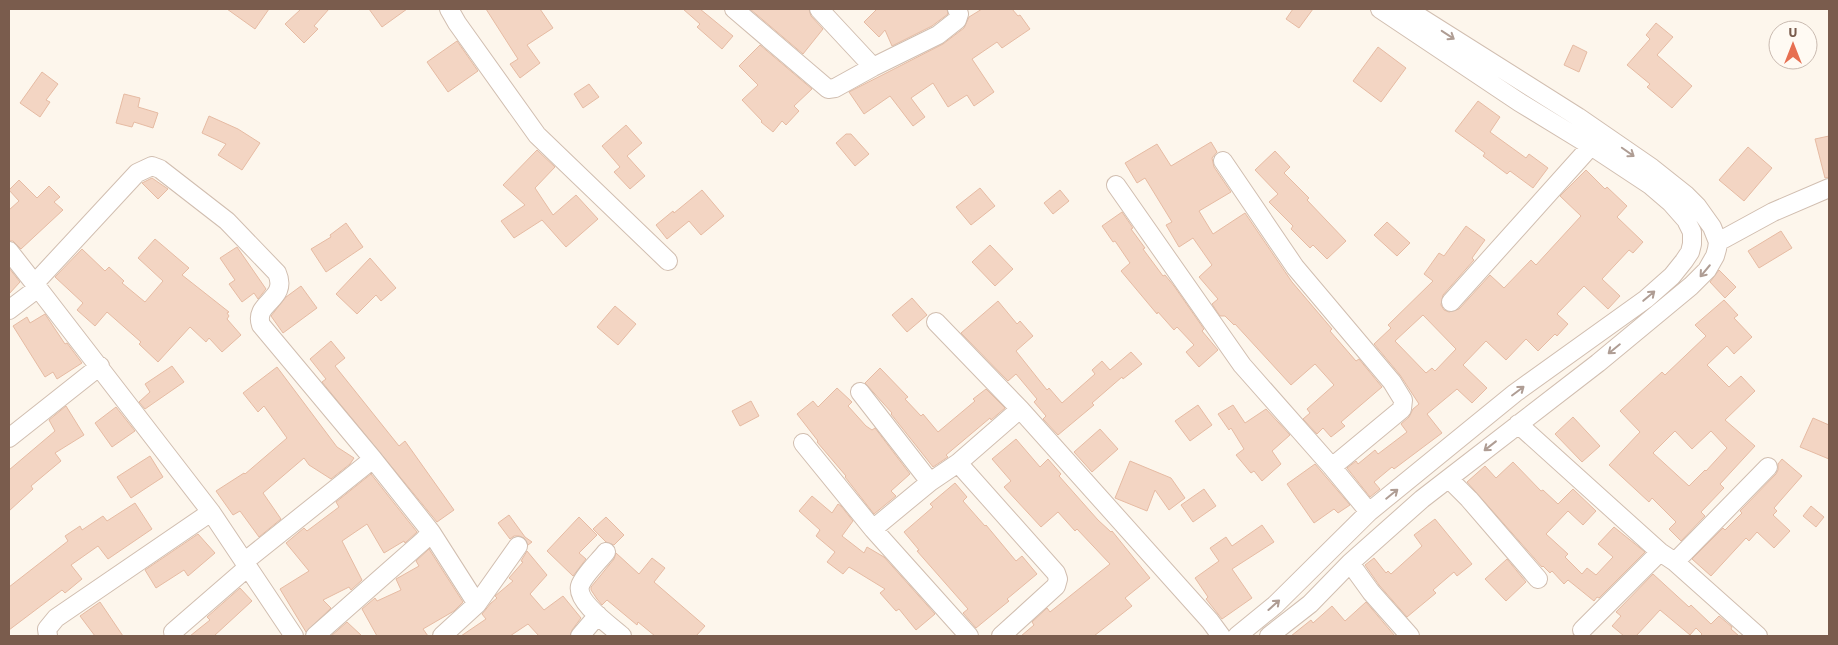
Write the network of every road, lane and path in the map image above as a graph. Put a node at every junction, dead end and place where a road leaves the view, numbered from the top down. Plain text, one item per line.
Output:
1 (449, 9) edge
2 (734, 9) edge
3 (819, 9) edge
4 (957, 9) edge
5 (1380, 9) edge
6 (1407, 9) edge
7 (873, 67) junction
8 (1595, 139) junction
9 (1223, 161) dead end
10 (1116, 185) dead end
11 (1829, 188) edge
12 (1718, 242) junction
13 (9, 250) edge
14 (668, 261) dead end
15 (36, 285) junction
16 (1451, 302) dead end
17 (9, 310) edge
18 (936, 322) dead end
19 (100, 366) junction
20 (860, 392) dead end
21 (1020, 408) junction
22 (1518, 424) junction
23 (9, 438) edge
24 (803, 442) dead end
25 (373, 459) junction
26 (958, 463) junction
27 (1332, 467) junction
28 (1768, 467) dead end
29 (1449, 479) junction
30 (930, 482) junction
31 (211, 512) junction
32 (1369, 512) junction
33 (874, 529) junction
34 (431, 532) junction
35 (518, 546) dead end
36 (606, 552) dead end
37 (1660, 552) junction
38 (1674, 562) junction
39 (1350, 563) junction
40 (246, 564) junction
41 (1538, 579) dead end
42 (477, 604) junction
43 (598, 615) junction
44 (1582, 630) dead end
45 (173, 632) dead end
46 (1244, 634) edge
47 (48, 636) edge
48 (294, 636) edge
49 (315, 636) edge
50 (442, 636) edge
51 (580, 636) edge
52 (622, 636) edge
53 (969, 636) edge
54 (1001, 636) edge
55 (1221, 636) edge
56 (1269, 636) edge
57 (1410, 636) edge
58 (1758, 636) edge

1 - 14 street
2 - 7 street
3 - 7 street
4 - 7 street
5 - 8 street
6 -> 8 street
8 -> 12 street
8 - 16 street
32 -> 8 street
9 - 27 street
10 - 27 street
11 - 12 street
12 -> 22 street
13 - 15 street
15 - 17 street
15 - 19 street
15 - 25 street
18 - 21 street
19 - 23 street
19 - 31 street
20 - 30 street
21 - 26 street
21 - 55 street
22 -> 29 street
22 - 37 street
24 - 33 street
25 - 34 street
25 - 40 street
26 - 30 street
26 - 54 street
27 - 32 street
28 - 38 street
29 - 39 street
29 - 41 street
30 - 33 street
31 - 40 street
31 - 47 street
46 -> 32 street
33 - 53 street
34 - 42 street
34 - 49 street
35 - 42 street
36 - 43 street
37 - 38 street
37 - 44 street
38 - 58 street
39 - 56 street
39 - 57 street
40 - 45 street
40 - 48 street
42 - 50 street
43 - 51 street
43 - 52 street

